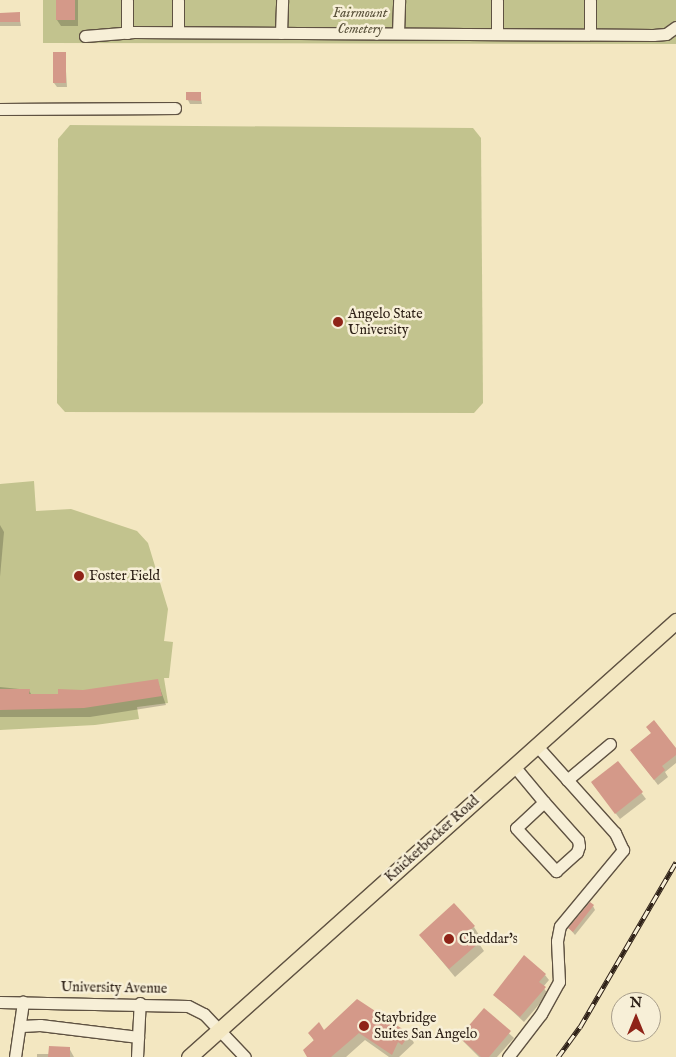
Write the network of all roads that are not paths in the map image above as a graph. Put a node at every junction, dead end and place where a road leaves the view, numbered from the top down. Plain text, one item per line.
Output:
1 (126, 0) edge
2 (178, 0) edge
3 (282, 0) edge
4 (399, 0) edge
5 (497, 0) edge
6 (590, 0) edge
7 (676, 27) edge
8 (178, 32) junction
9 (127, 33) junction
10 (281, 33) junction
11 (398, 33) junction
12 (497, 34) junction
13 (590, 34) junction
14 (85, 36) dead end
15 (175, 108) dead end
16 (0, 109) edge
17 (676, 621) edge
18 (610, 744) dead end
19 (537, 746) junction
20 (514, 766) junction
21 (568, 780) junction
22 (544, 802) junction
23 (0, 1002) edge
24 (23, 1002) junction
25 (140, 1003) junction
26 (22, 1026) junction
27 (219, 1029) junction
28 (138, 1038) junction
29 (15, 1057) edge
30 (137, 1057) edge
31 (189, 1057) edge
32 (245, 1057) edge
33 (508, 1057) edge

1 - 9 street
2 - 8 street
3 - 10 street
4 - 11 street
5 - 12 street
6 - 13 street
7 - 13 street
8 - 9 street
8 - 10 street
9 - 14 street
10 - 11 street
11 - 12 street
12 - 13 street
15 - 16 street
17 - 19 main road, Knickerbocker Road
18 - 21 street
19 - 20 main road, Knickerbocker Road
19 - 21 street
20 - 22 street
20 - 27 main road, Knickerbocker Road
21 - 33 street
22 - 22 street
23 - 24 street, University Avenue
24 - 25 street, University Avenue
24 - 26 street
25 - 27 street, University Avenue
25 - 28 street
26 - 28 street
26 - 29 street
27 - 31 main road, Knickerbocker Road
27 - 32 street, University Avenue
28 - 30 street

